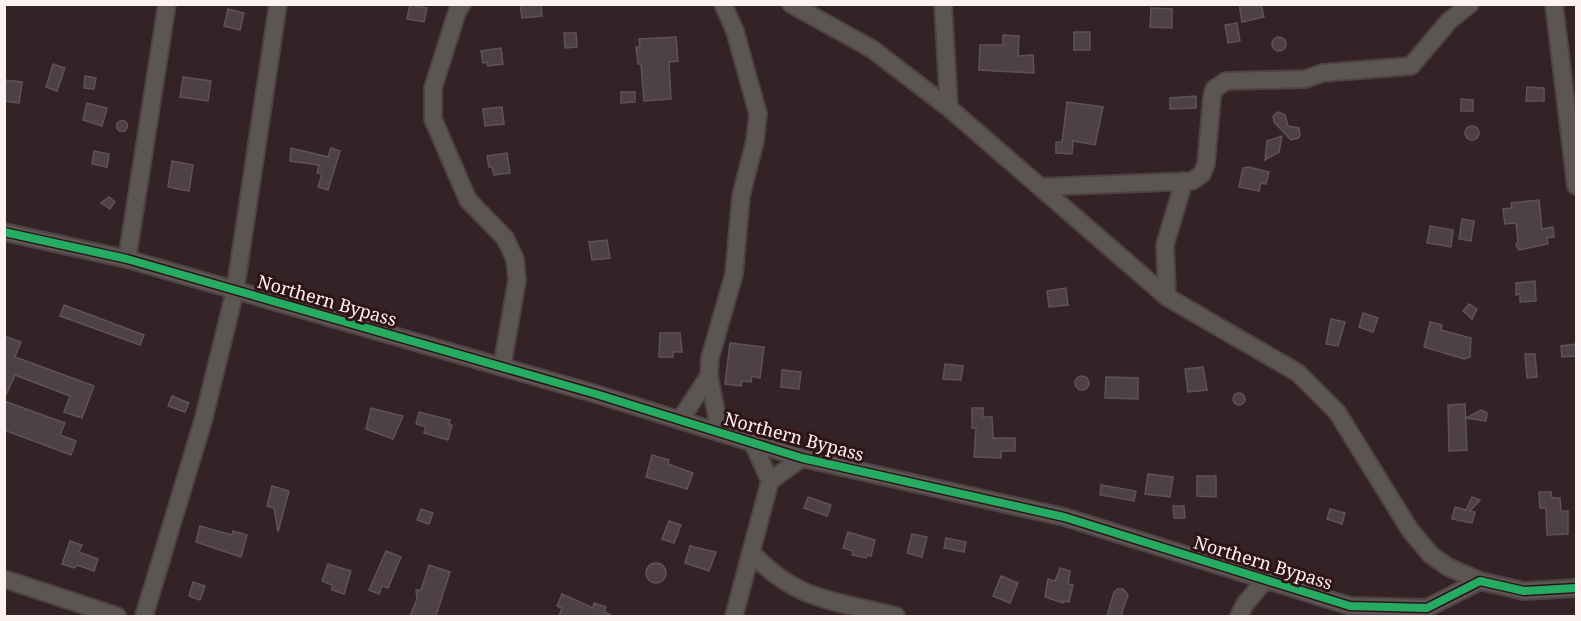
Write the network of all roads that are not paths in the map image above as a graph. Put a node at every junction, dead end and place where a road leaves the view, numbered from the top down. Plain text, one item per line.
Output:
1 (167, 4) edge
2 (278, 4) edge
3 (462, 4) edge
4 (723, 4) edge
5 (791, 4) edge
6 (943, 4) edge
7 (1470, 4) edge
8 (1554, 4) edge
9 (949, 108) junction
10 (1184, 181) junction
11 (1576, 186) edge
12 (1041, 187) junction
13 (4, 232) edge
14 (127, 260) junction
15 (235, 291) junction
16 (1167, 297) junction
17 (502, 367) junction
18 (709, 376) junction
19 (680, 420) junction
20 (720, 432) junction
21 (753, 443) junction
22 (802, 458) junction
23 (770, 482) junction
24 (752, 553) junction
25 (4, 579) edge
26 (1265, 580) junction
27 (1479, 581) junction
28 (1576, 588) edge
29 (1428, 612) edge
30 (117, 616) edge
31 (144, 616) edge
32 (734, 616) edge
33 (896, 616) edge
34 (1239, 616) edge

1 - 14 street
2 - 15 street
3 - 17 street
4 - 18 street
5 - 9 street
6 - 9 street
7 - 10 street
8 - 11 street
9 - 12 street
10 - 12 street
10 - 16 street
12 - 16 street
13 - 14 street, Northern Bypass
14 - 15 street, Northern Bypass
15 - 17 street, Northern Bypass
15 - 31 street
16 - 27 street
17 - 19 street, Northern Bypass
18 - 19 street
18 - 20 street
19 - 20 street, Northern Bypass
20 - 21 street, Northern Bypass
21 - 22 street, Northern Bypass
21 - 23 street
22 - 23 street
22 - 26 street, Northern Bypass
23 - 24 street
24 - 32 street
24 - 33 street
25 - 30 street
26 - 29 street, Northern Bypass
26 - 34 street
27 - 28 street
27 - 29 street, Northern Bypass

